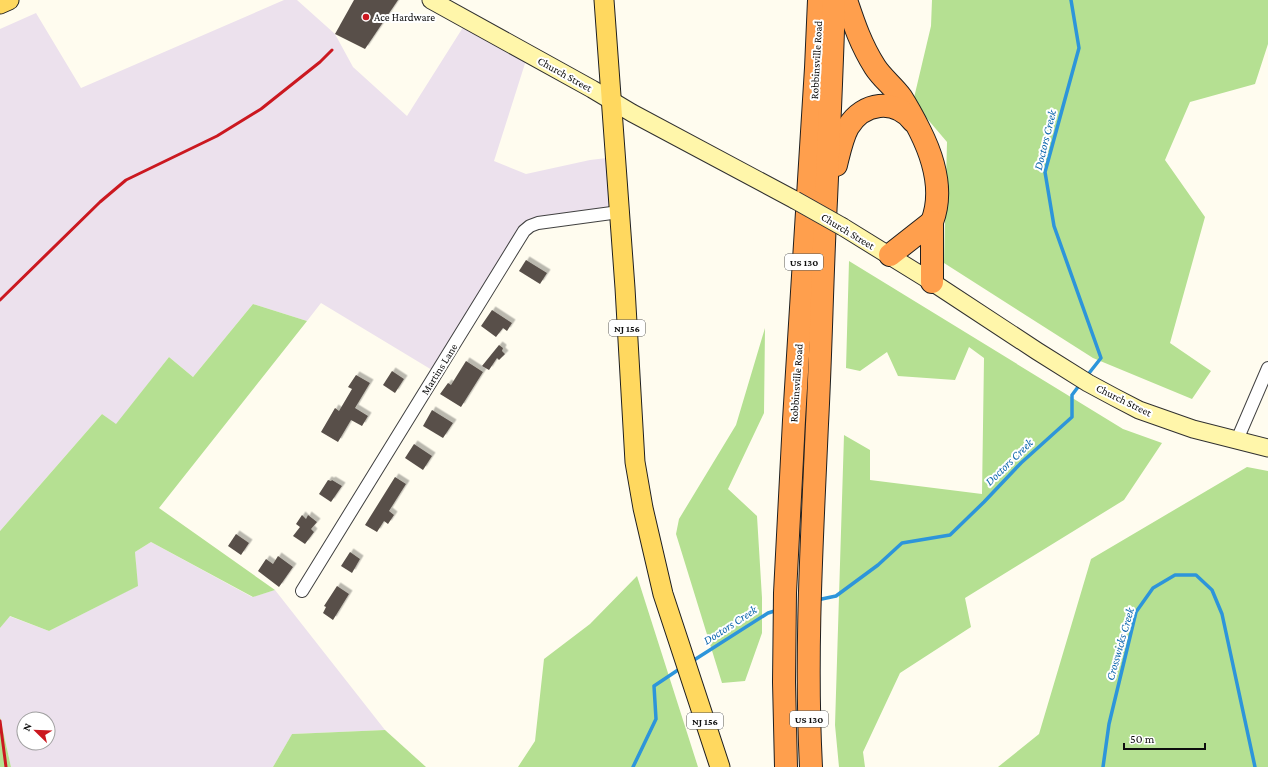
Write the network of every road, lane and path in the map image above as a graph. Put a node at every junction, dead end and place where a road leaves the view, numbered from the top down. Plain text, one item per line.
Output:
1 (9, 0) edge
2 (431, 0) edge
3 (604, 0) edge
4 (819, 0) edge
5 (834, 0) edge
6 (846, 0) edge
7 (0, 4) edge
8 (611, 101) junction
9 (920, 132) junction
10 (826, 201) junction
11 (619, 212) junction
12 (932, 222) junction
13 (890, 256) junction
14 (932, 282) junction
15 (1268, 368) edge
16 (1237, 440) junction
17 (1268, 448) edge
18 (302, 591) dead end
19 (720, 767) edge
20 (786, 767) edge
21 (811, 767) edge

1 - 7 main road
2 - 8 street, Church Street
3 - 8 main road, NJ 156
4 - 20 highway, Robbinsville Road / US 130
5 - 10 highway, Robbinsville Road / US 130
6 - 9 highway
8 - 11 main road, NJ 156
8 - 13 street, Church Street, bridge
9 - 10 highway
9 - 12 highway
10 - 21 highway, Robbinsville Road / US 130
11 - 18 street, Martins Lane
11 - 19 main road, NJ 156
12 - 13 highway
12 - 14 highway
13 - 14 street, Church Street
14 - 16 street, Church Street
15 - 16 street
16 - 17 street, Church Street

